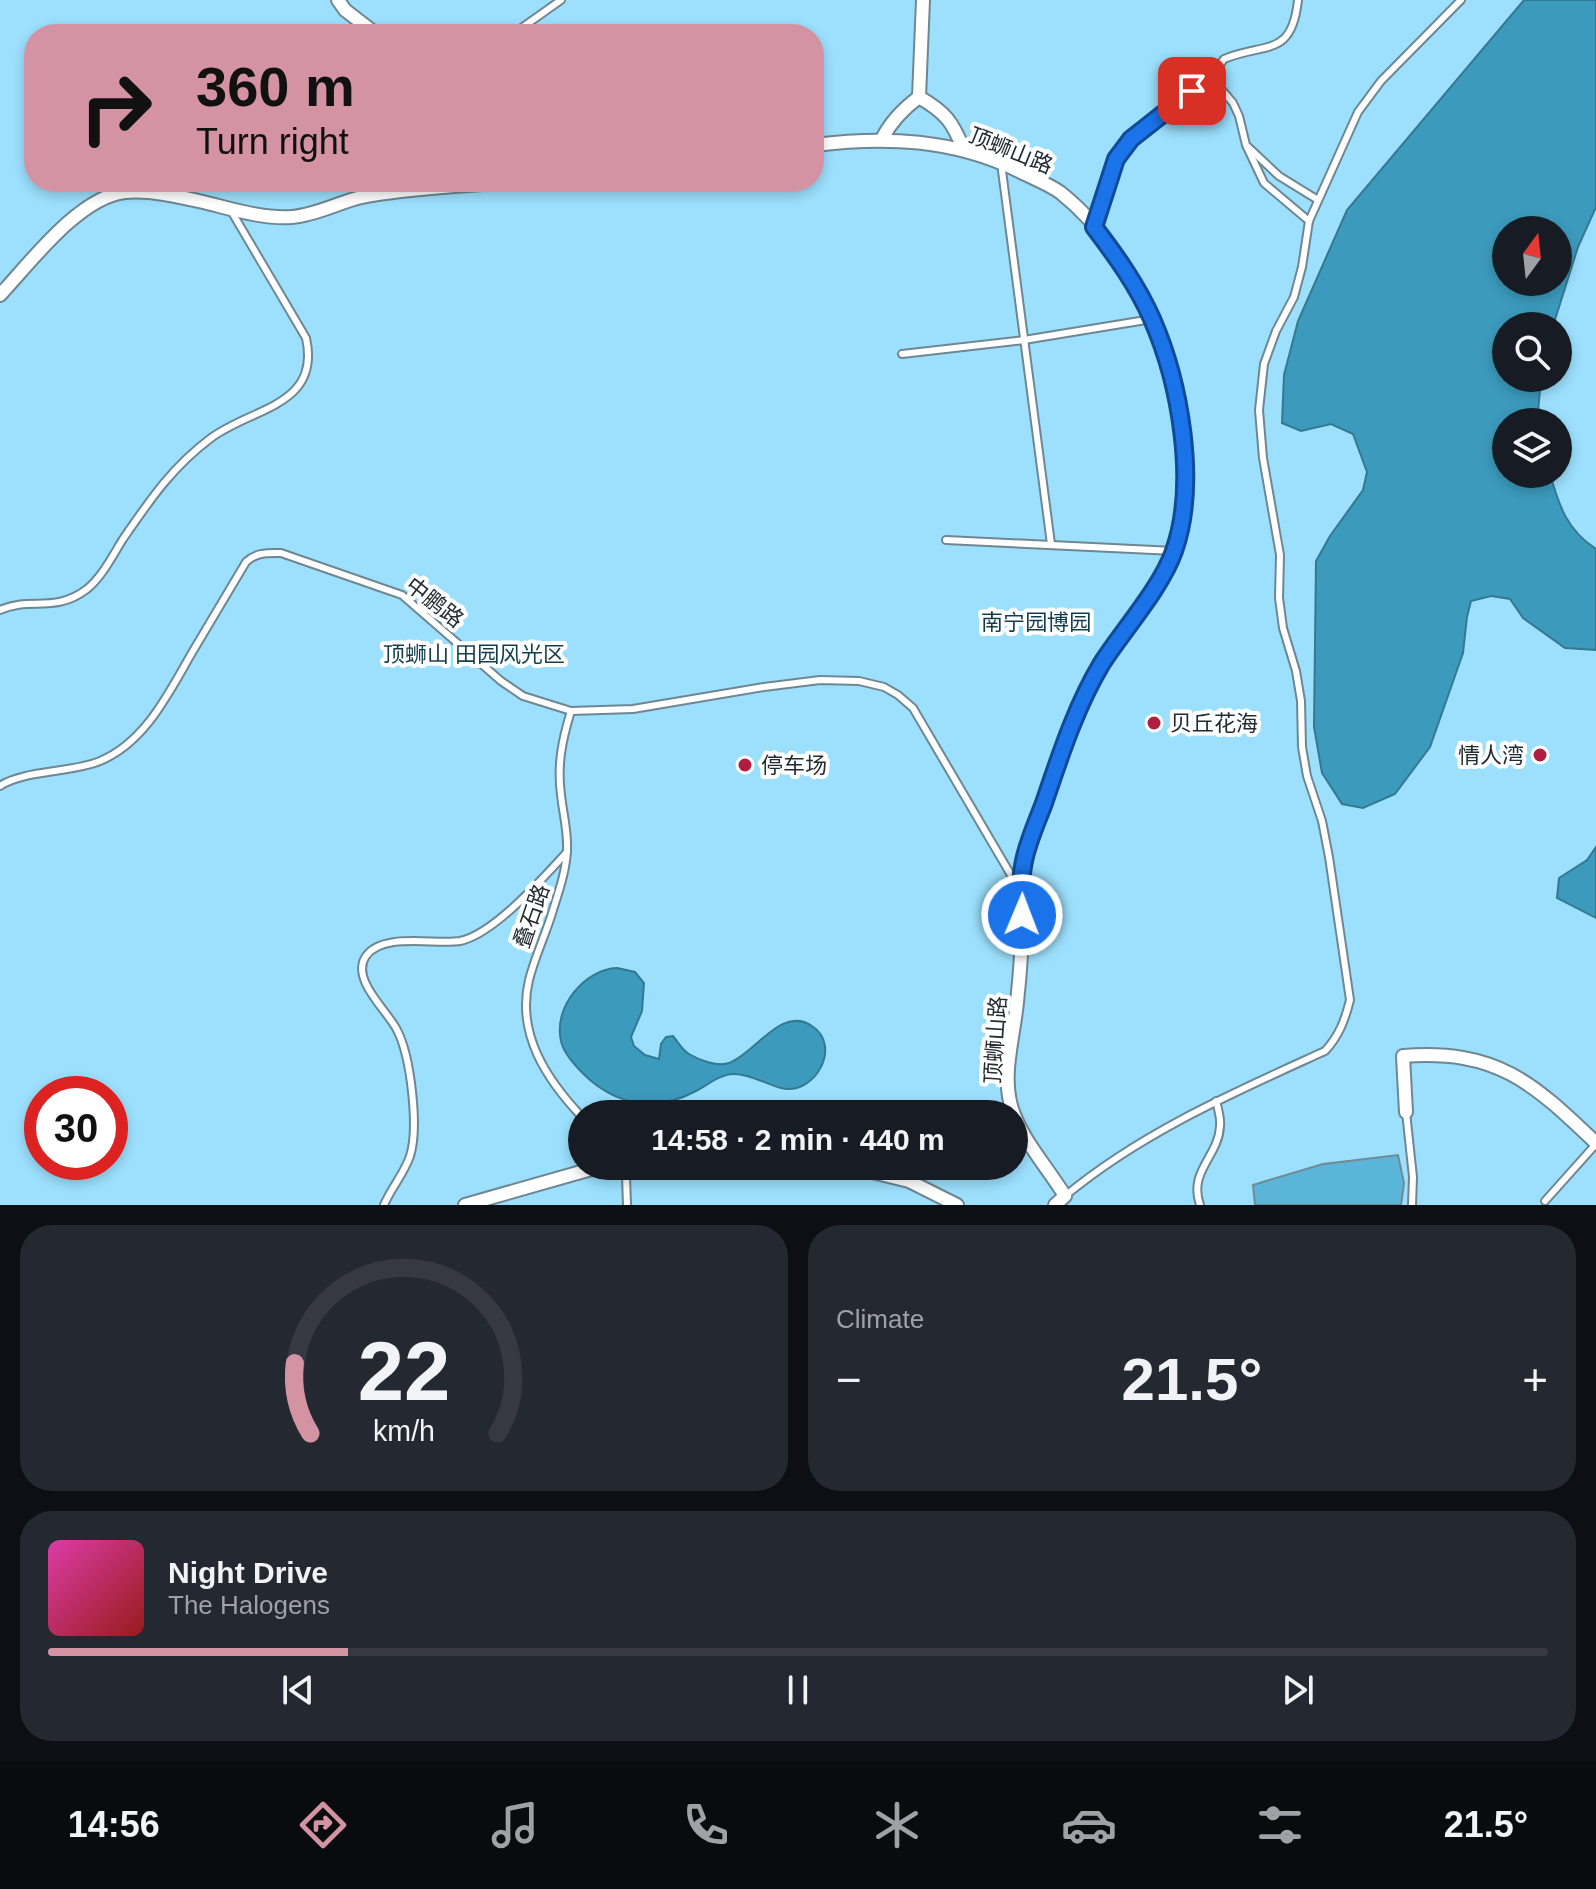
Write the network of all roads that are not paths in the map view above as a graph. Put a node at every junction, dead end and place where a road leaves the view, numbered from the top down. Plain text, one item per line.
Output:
1 (338, 0) edge
2 (561, 0) edge
3 (923, 0) edge
4 (1298, 0) edge
5 (1461, 0) edge
6 (363, 24) edge
7 (527, 24) edge
8 (1211, 77) junction
9 (919, 97) junction
10 (882, 139) junction
11 (824, 144) edge
12 (1246, 145) junction
13 (964, 150) junction
14 (1001, 163) junction
15 (380, 192) edge
16 (1318, 200) junction
17 (230, 208) junction
18 (1309, 221) junction
19 (1094, 227) junction
20 (0, 295) edge
21 (1152, 319) junction
22 (1024, 340) junction
23 (902, 354) dead end
24 (946, 540) dead end
25 (1051, 544) junction
26 (1174, 551) junction
27 (0, 610) edge
28 (571, 711) junction
29 (0, 786) edge
30 (567, 852) junction
31 (1020, 891) junction
32 (1216, 1101) junction
33 (568, 1102) edge
34 (1406, 1112) joint
35 (1596, 1144) edge
36 (568, 1176) edge
37 (626, 1180) edge
38 (905, 1180) edge
39 (1060, 1200) edge
40 (1545, 1201) dead end
41 (384, 1205) edge
42 (465, 1205) edge
43 (627, 1205) edge
44 (957, 1205) edge
45 (1200, 1205) edge
46 (1412, 1205) edge

1 - 6 street
2 - 7 lane
3 - 9 street
4 - 8 lane
5 - 16 lane
8 - 12 lane
8 - 19 street
9 - 10 street
9 - 13 street
10 - 11 street, 顶蛳山路
10 - 13 street, 顶蛳山路
12 - 16 lane
12 - 18 lane
13 - 14 street, 顶蛳山路
14 - 19 street, 顶蛳山路
14 - 22 lane
15 - 17 street
16 - 18 lane
17 - 20 street
17 - 27 lane
18 - 32 lane
19 - 21 street, 顶蛳山路
21 - 22 lane
21 - 26 street, 顶蛳山路
22 - 23 lane
22 - 25 lane
24 - 25 lane
25 - 26 lane
26 - 31 street, 顶蛳山路
28 - 29 lane, 中鹏路
28 - 30 lane, 叠石路
28 - 31 lane, 中鹏路
30 - 33 lane, 叠石路
30 - 41 lane
31 - 39 street, 顶蛳山路
32 - 39 lane
32 - 45 lane
34 - 35 street
34 - 46 lane
35 - 40 lane
36 - 42 street
37 - 43 lane
38 - 44 street

